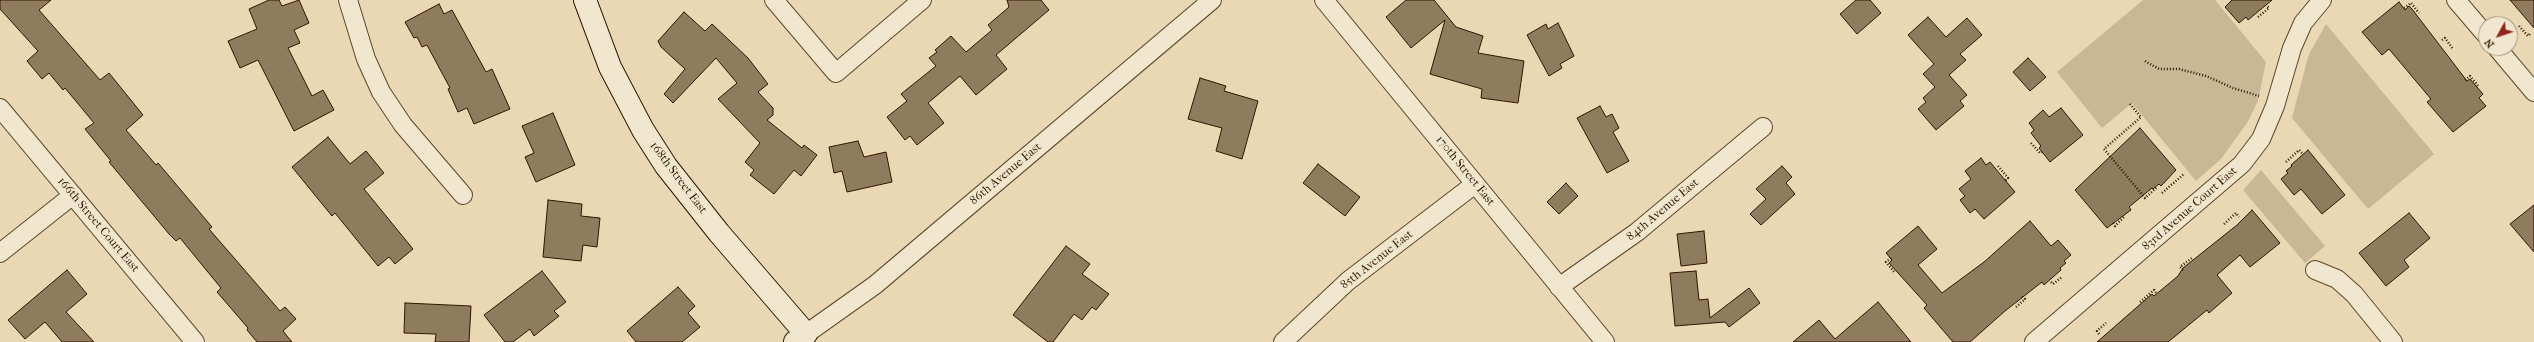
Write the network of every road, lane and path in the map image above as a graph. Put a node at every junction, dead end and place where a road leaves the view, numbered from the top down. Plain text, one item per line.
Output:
1 (348, 0) edge
2 (584, 0) edge
3 (774, 0) edge
4 (922, 0) edge
5 (1212, 0) edge
6 (1324, 0) edge
7 (2322, 0) edge
8 (2456, 0) edge
9 (2266, 5) dead end
10 (2404, 8) dead end
11 (2419, 13) dead end
12 (2258, 17) dead end
13 (2478, 26) edge
14 (2519, 26) dead end
15 (2530, 34) dead end
16 (2442, 40) dead end
17 (2453, 49) dead end
18 (2504, 56) edge
19 (2145, 61) dead end
20 (2465, 80) dead end
21 (2479, 87) dead end
22 (2534, 92) edge
23 (2262, 97) dead end
24 (2130, 104) dead end
25 (0, 108) edge
26 (1763, 126) dead end
27 (2031, 143) dead end
28 (2042, 152) dead end
29 (2302, 153) dead end
30 (2286, 162) dead end
31 (1998, 166) dead end
32 (2184, 174) dead end
33 (2005, 181) dead end
34 (1475, 184) junction
35 (2157, 187) dead end
36 (2162, 192) dead end
37 (73, 195) junction
38 (463, 196) dead end
39 (2239, 217) dead end
40 (2124, 218) dead end
41 (2113, 223) dead end
42 (2224, 224) dead end
43 (0, 253) edge
44 (1891, 258) dead end
45 (2192, 258) dead end
46 (2183, 270) dead end
47 (2315, 270) dead end
48 (1895, 273) dead end
49 (2062, 277) dead end
50 (2051, 282) dead end
51 (1559, 287) junction
52 (2156, 294) dead end
53 (2022, 297) dead end
54 (2140, 302) dead end
55 (2016, 307) dead end
56 (2106, 324) dead end
57 (2099, 334) dead end
58 (800, 338) edge
59 (195, 342) edge
60 (1283, 342) edge
61 (1605, 342) edge
62 (2034, 342) edge
63 (2393, 342) edge

1 - 38 street
2 - 58 street, 168th Street East
3 - 4 street
5 - 58 street, 86th Avenue East
6 - 34 street, 170th Street East
7 - 62 street, 83rd Avenue Court East
8 - 13 street
9 - 12 path
10 - 11 path
14 - 15 path
16 - 17 path
18 - 22 street
19 - 23 path
20 - 21 path
24 - 35 path
25 - 37 street, 166th Street Court East
26 - 51 street, 84th Avenue East
27 - 28 path
29 - 30 path
31 - 33 path
32 - 36 path
34 - 51 street, 170th Street East
34 - 60 street, 85th Avenue East
37 - 43 street
37 - 59 street, 166th Street Court East
39 - 42 path
40 - 41 path
44 - 48 path
45 - 46 path
47 - 63 street
49 - 50 path
51 - 61 street, 170th Street East
52 - 54 path
53 - 55 path
56 - 57 path

